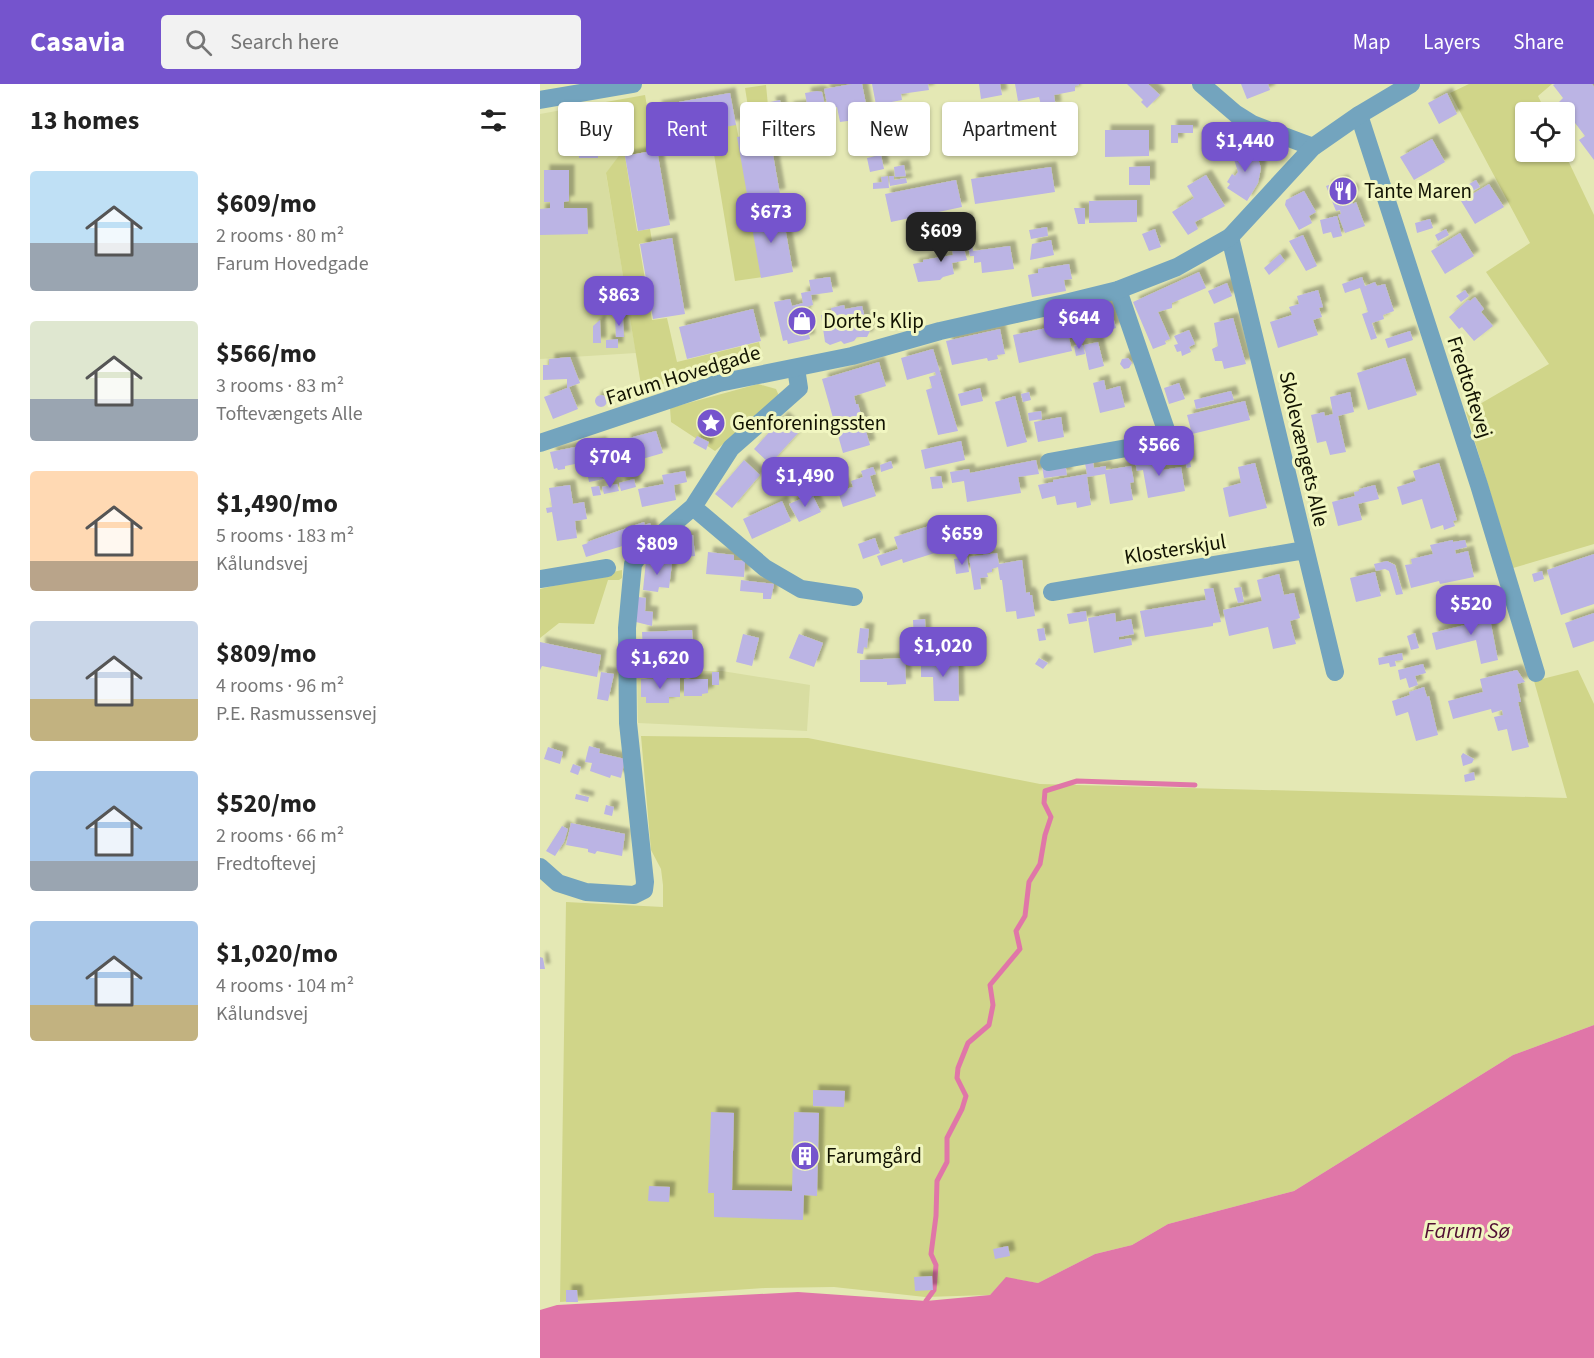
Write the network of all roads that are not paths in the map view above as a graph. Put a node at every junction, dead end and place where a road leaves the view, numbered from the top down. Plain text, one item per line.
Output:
1 (633, 84) edge
2 (1201, 84) edge
3 (1411, 84) edge
4 (603, 86) edge
5 (540, 100) edge
6 (1359, 116) junction
7 (1313, 147) junction
8 (1230, 237) junction
9 (1118, 290) junction
10 (796, 368) junction
11 (540, 443) edge
12 (1049, 462) dead end
13 (693, 507) junction
14 (1305, 550) junction
15 (607, 568) dead end
16 (540, 579) edge
17 (1052, 592) dead end
18 (854, 597) dead end
19 (1335, 672) dead end
20 (1536, 673) dead end
21 (540, 867) edge

1 - 4 street
2 - 7 street
3 - 6 street, Farum Hovedgade
4 - 5 street
6 - 7 street, Farum Hovedgade
6 - 20 street, Fredtoftevej
7 - 8 street, Farum Hovedgade
8 - 9 street, Farum Hovedgade
8 - 14 street, Skolevængets Alle
9 - 10 street, Farum Hovedgade
9 - 12 street
10 - 11 street, Farum Hovedgade
10 - 13 street
13 - 18 street
13 - 21 street
14 - 17 street, Klosterskjul
14 - 19 street, Skolevængets Alle
15 - 16 street

